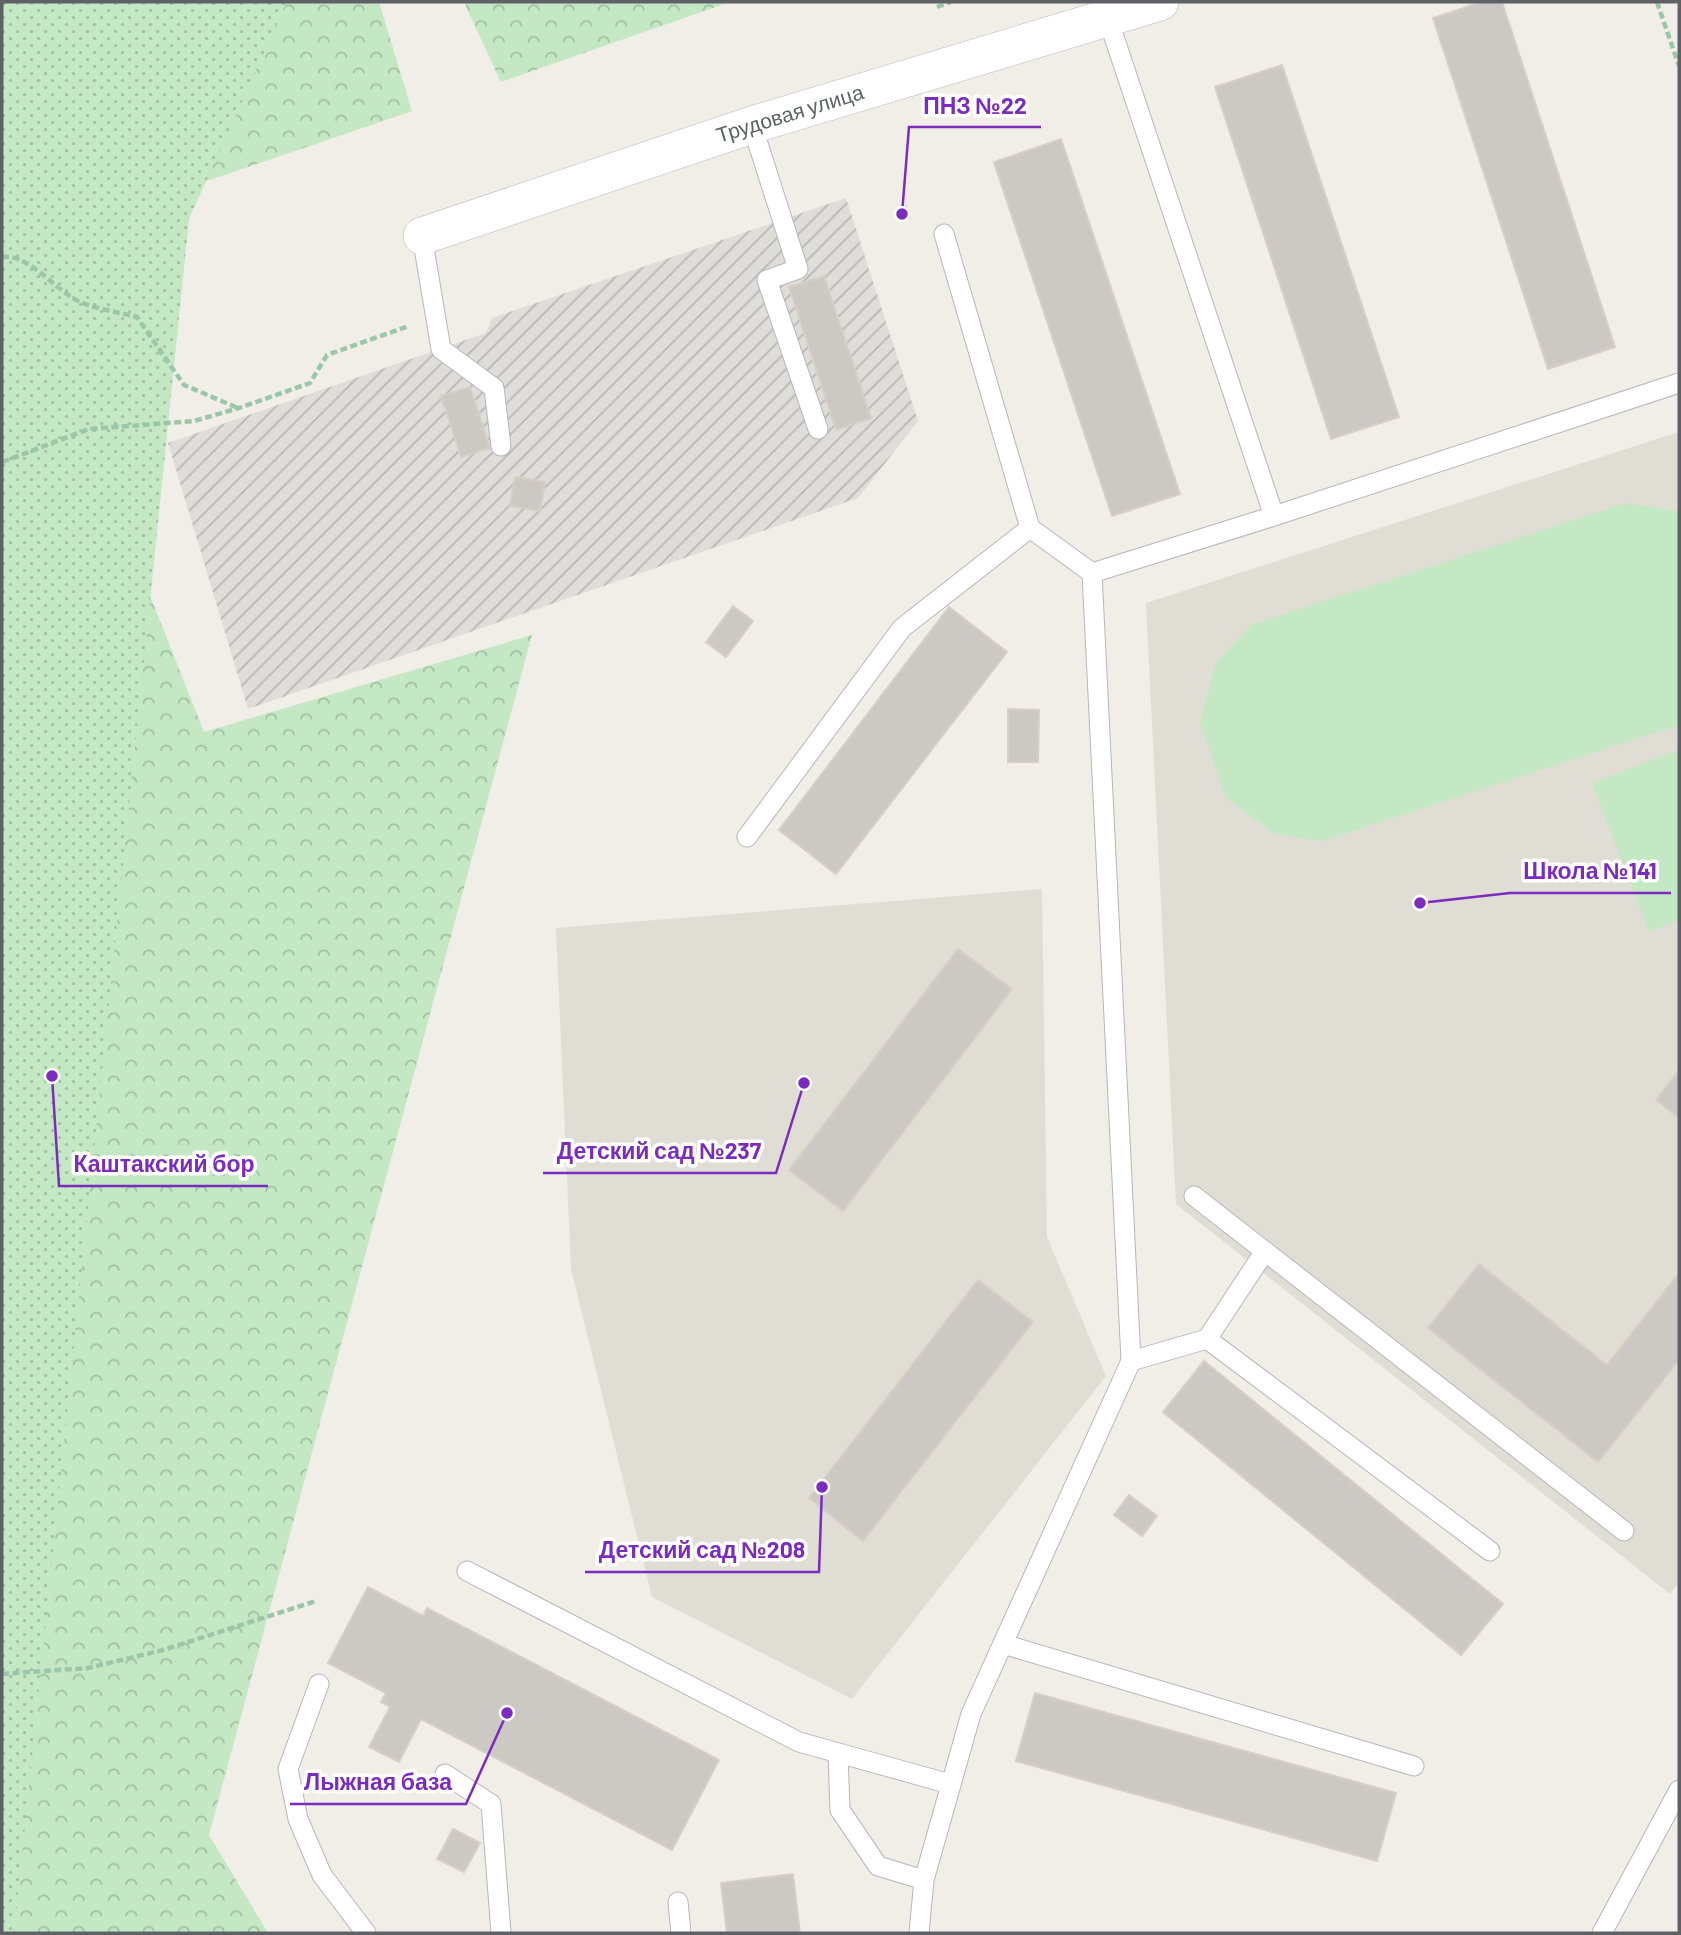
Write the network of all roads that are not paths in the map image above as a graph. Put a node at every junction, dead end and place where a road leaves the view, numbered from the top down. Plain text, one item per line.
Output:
1 (1160, 2) edge
2 (1108, 19) junction
3 (752, 125) junction
4 (944, 234) dead end
5 (422, 236) joint
6 (1679, 383) edge
7 (818, 429) dead end
8 (501, 446) dead end
9 (1274, 516) junction
10 (1030, 528) junction
11 (1092, 573) junction
12 (747, 837) dead end
13 (1194, 1196) dead end
14 (1265, 1251) junction
15 (1207, 1339) junction
16 (1131, 1362) junction
17 (1624, 1531) dead end
18 (1490, 1551) dead end
19 (467, 1571) dead end
20 (1003, 1644) junction
21 (319, 1684) dead end
22 (838, 1753) junction
23 (1414, 1766) dead end
24 (445, 1774) dead end
25 (950, 1784) junction
26 (1679, 1790) edge
27 (924, 1880) junction
28 (678, 1902) dead end
29 (366, 1933) edge
30 (501, 1933) edge
31 (681, 1933) edge
32 (919, 1933) edge
33 (1602, 1933) edge

1 - 2 street, Трудовая улица
2 - 3 street, Трудовая улица
2 - 9 lane
3 - 5 street, Трудовая улица
3 - 7 lane
4 - 10 lane
5 - 8 lane
6 - 9 lane
9 - 11 lane
10 - 11 lane
10 - 12 lane
11 - 16 lane
13 - 14 lane
14 - 15 lane
14 - 17 lane
15 - 16 lane
15 - 18 lane
16 - 20 lane
19 - 22 lane
20 - 23 lane
20 - 25 lane
21 - 29 lane
22 - 25 lane
22 - 27 lane
24 - 30 lane
25 - 27 lane
26 - 33 lane
27 - 32 lane
28 - 31 lane

